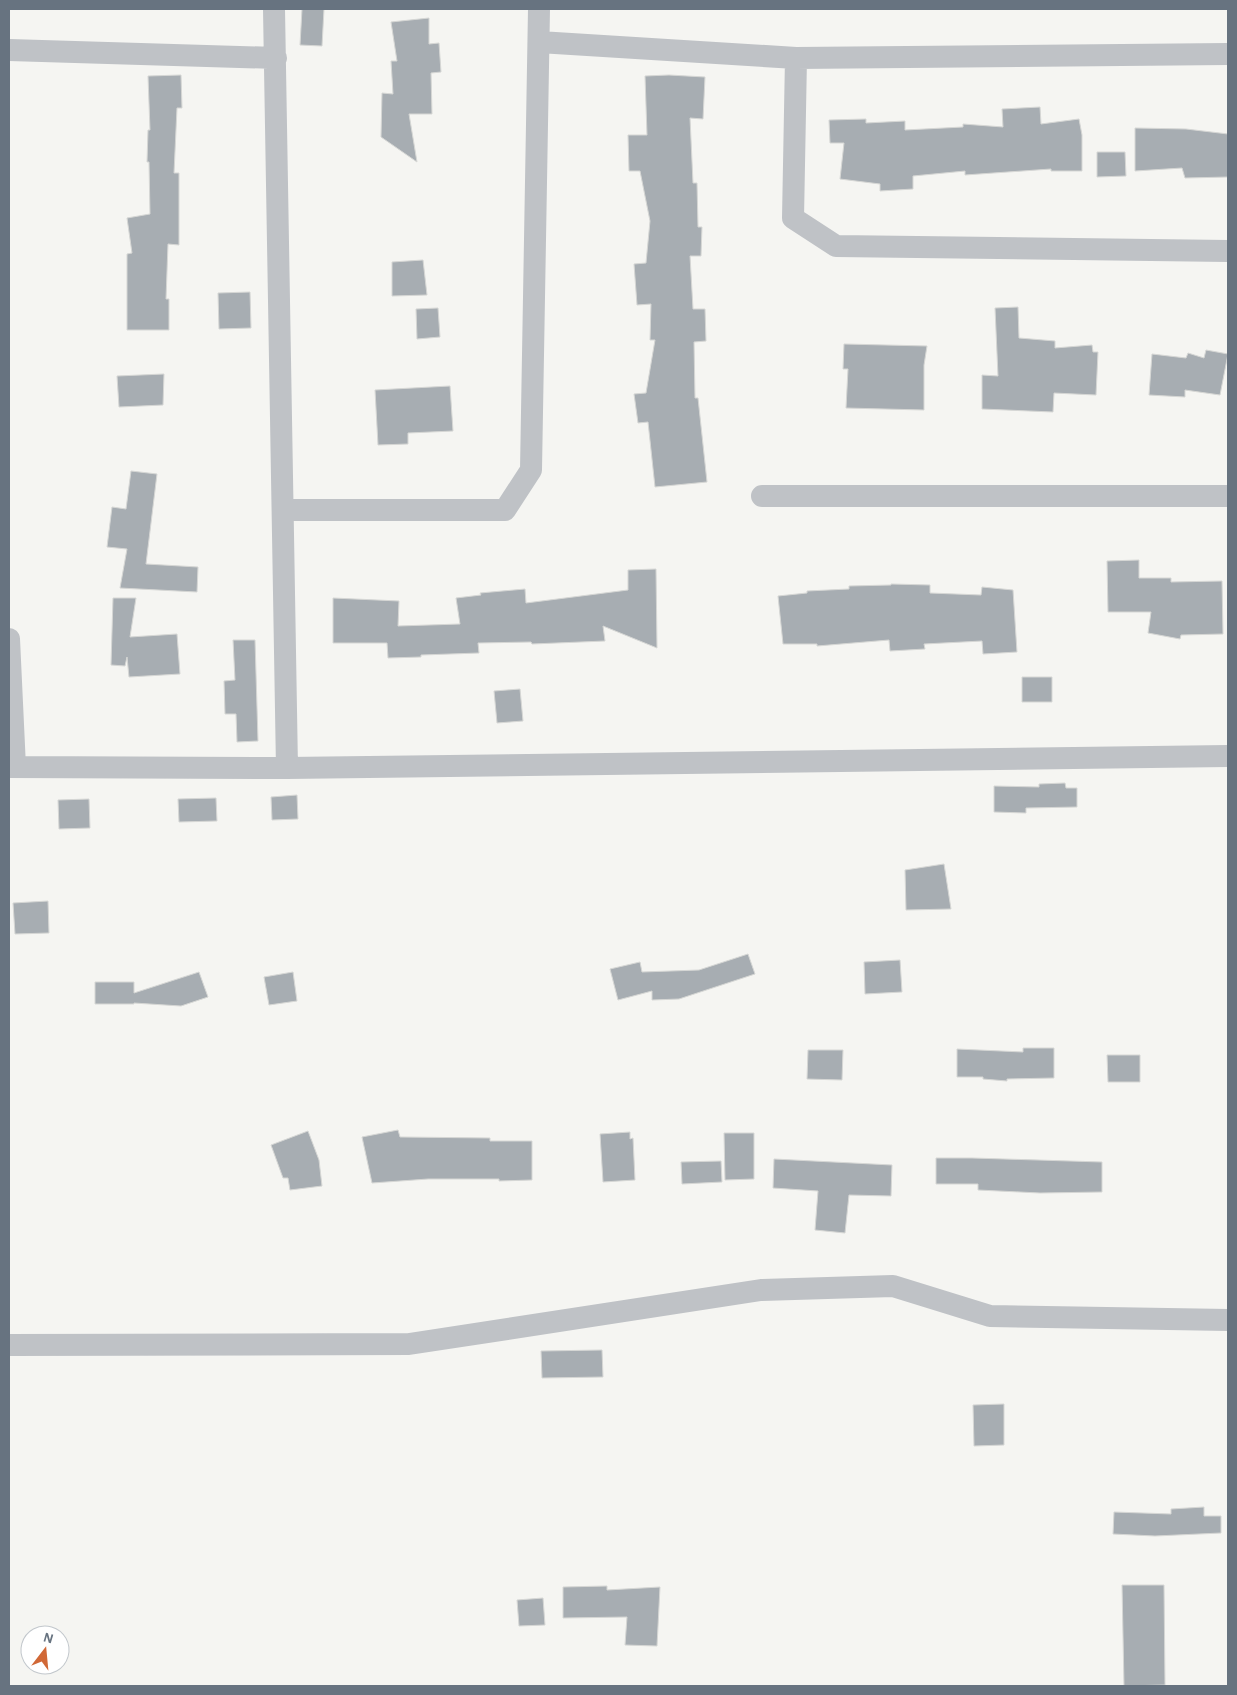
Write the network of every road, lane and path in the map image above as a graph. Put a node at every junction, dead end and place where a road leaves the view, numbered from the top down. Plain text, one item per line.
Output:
1 (274, 9) edge
2 (539, 9) edge
3 (539, 42) junction
4 (9, 50) edge
5 (1228, 54) edge
6 (276, 58) junction
7 (796, 58) junction
8 (1228, 251) edge
9 (762, 496) dead end
10 (1228, 496) edge
11 (283, 510) junction
12 (9, 639) edge
13 (1228, 756) edge
14 (12, 767) edge
15 (288, 768) junction
16 (1228, 1320) edge
17 (9, 1345) edge

1 - 6 street
2 - 3 street
3 - 7 street
3 - 11 street
4 - 6 street
5 - 7 street
6 - 11 street
7 - 8 street
9 - 10 street
11 - 15 street
12 - 14 street
13 - 15 street
14 - 15 street
16 - 17 street

